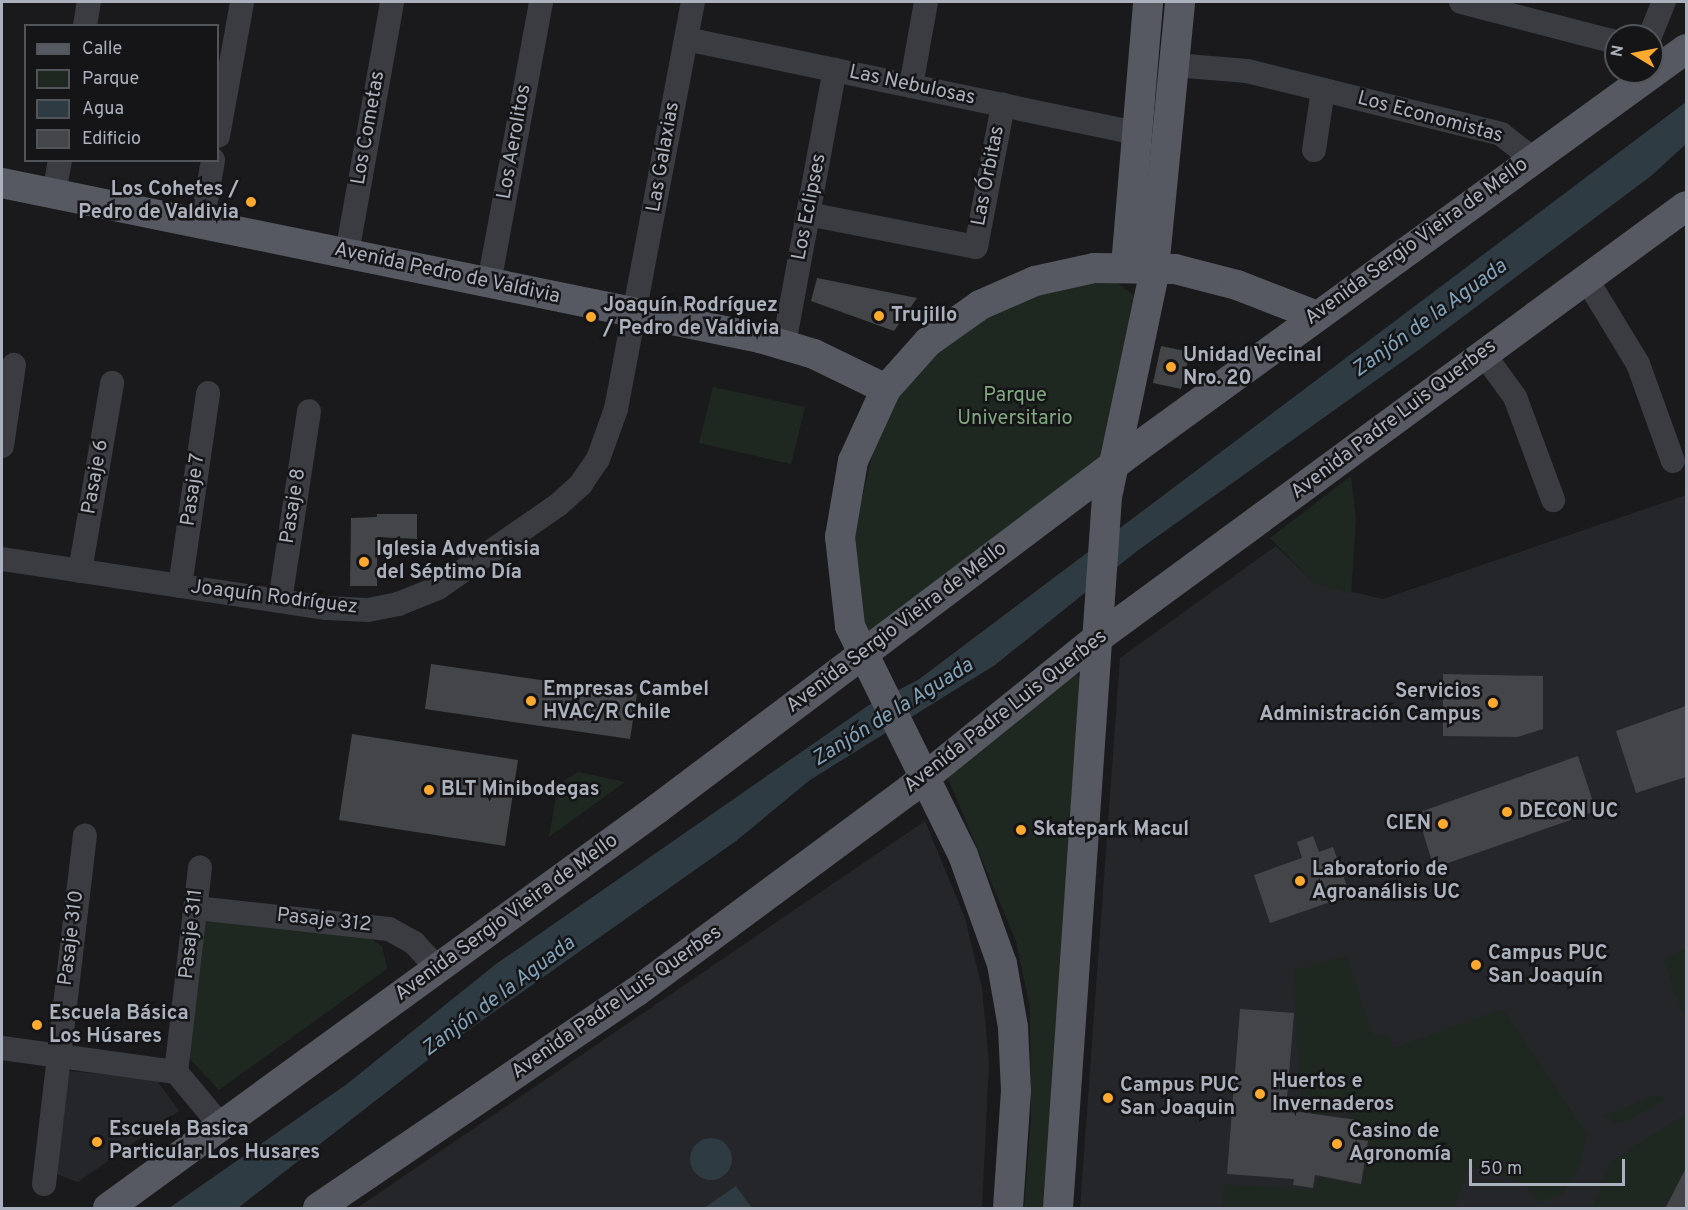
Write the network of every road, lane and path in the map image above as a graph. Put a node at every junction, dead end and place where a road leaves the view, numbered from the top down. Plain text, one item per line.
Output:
1 (89, 2) edge
2 (242, 2) edge
3 (392, 2) edge
4 (541, 2) edge
5 (693, 2) edge
6 (926, 2) edge
7 (1148, 2) edge
8 (1180, 2) edge
9 (1461, 2) edge
10 (1664, 2) edge
11 (85, 24) edge
12 (1655, 24) edge
13 (686, 39) junction
14 (1604, 39) edge
15 (1683, 55) edge
16 (1175, 65) junction
17 (1664, 65) edge
18 (835, 70) junction
19 (1632, 84) edge
20 (911, 86) junction
21 (1323, 90) junction
22 (1003, 105) junction
23 (219, 130) edge
24 (1137, 133) junction
25 (1314, 150) dead end
26 (1532, 158) junction
27 (60, 162) edge
28 (213, 162) edge
29 (2, 183) edge
30 (54, 194) junction
31 (1686, 206) edge
32 (808, 214) junction
33 (201, 224) junction
34 (1686, 233) edge
35 (1634, 245) junction
36 (347, 254) junction
37 (1126, 266) junction
38 (1155, 266) junction
39 (1587, 279) junction
40 (489, 283) junction
41 (636, 313) junction
42 (1317, 316) junction
43 (784, 344) junction
44 (1483, 353) junction
45 (14, 365) dead end
46 (112, 383) dead end
47 (886, 389) junction
48 (208, 393) dead end
49 (309, 411) dead end
50 (2, 446) edge
51 (1673, 461) dead end
52 (1112, 466) junction
53 (1553, 500) dead end
54 (2, 559) edge
55 (81, 571) junction
56 (180, 586) junction
57 (279, 601) junction
58 (1096, 629) junction
59 (861, 655) junction
60 (927, 776) junction
61 (85, 835) dead end
62 (200, 867) dead end
63 (196, 908) junction
64 (438, 969) junction
65 (2, 1048) edge
66 (58, 1054) junction
67 (176, 1072) junction
68 (222, 1127) junction
69 (44, 1184) dead end
70 (108, 1209) edge
71 (318, 1209) edge
72 (1008, 1209) edge
73 (1058, 1209) edge

1 - 11 street
2 - 23 street
3 - 36 street, Los Cometas
4 - 40 street, Los Aerolitos
5 - 13 street, Las Galaxias
6 - 20 street
7 - 24 main road
8 - 16 main road
9 - 14 street
10 - 12 street
13 - 18 street, Las Nebulosas
13 - 41 street, Las Galaxias
15 - 17 main road, Avenida Sergio Vieira de Mello
16 - 21 street, Los Economistas
16 - 38 main road
18 - 20 street, Las Nebulosas
18 - 32 street, Los Eclipses
19 - 26 main road, Avenida Sergio Vieira de Mello
20 - 22 street, Las Nebulosas
21 - 25 street
21 - 26 street, Los Economistas
22 - 24 street, Las Nebulosas
22 - 32 street, Las Órbitas
24 - 37 main road
26 - 42 main road, Avenida Sergio Vieira de Mello
27 - 30 street
28 - 33 street
29 - 30 main road, Avenida Pedro de Valdivia
30 - 33 main road, Avenida Pedro de Valdivia
31 - 35 main road, Avenida Padre Luis Querbes
32 - 43 street, Los Eclipses
33 - 36 main road, Avenida Pedro de Valdivia
34 - 35 main road
35 - 39 main road, Avenida Padre Luis Querbes
36 - 40 main road, Avenida Pedro de Valdivia
37 - 38 main road
37 - 47 main road
38 - 42 main road
38 - 52 main road
39 - 44 main road, Avenida Padre Luis Querbes
39 - 51 street
40 - 41 main road, Avenida Pedro de Valdivia
41 - 43 main road, Avenida Pedro de Valdivia
41 - 57 street, Joaquín Rodríguez
42 - 52 main road, Avenida Sergio Vieira de Mello
43 - 47 main road, Avenida Pedro de Valdivia
44 - 53 street
44 - 58 main road, Avenida Padre Luis Querbes
45 - 50 street
46 - 55 street, Pasaje 6
47 - 59 main road
48 - 56 street, Pasaje 7
49 - 57 street, Pasaje 8
52 - 58 main road
52 - 59 main road, Avenida Sergio Vieira de Mello
54 - 55 street, Joaquín Rodríguez
55 - 56 street, Joaquín Rodríguez
56 - 57 street, Joaquín Rodríguez
58 - 60 main road, Avenida Padre Luis Querbes
58 - 73 main road
59 - 60 main road
59 - 64 main road, Avenida Sergio Vieira de Mello
60 - 71 main road, Avenida Padre Luis Querbes
60 - 72 main road
61 - 66 street, Pasaje 310
62 - 63 street, Pasaje 311
63 - 64 street, Pasaje 312
63 - 67 street, Pasaje 311
64 - 68 main road, Avenida Sergio Vieira de Mello
65 - 66 street
66 - 67 street
66 - 69 street, Pasaje 310
67 - 68 street
68 - 70 main road, Avenida Sergio Vieira de Mello

